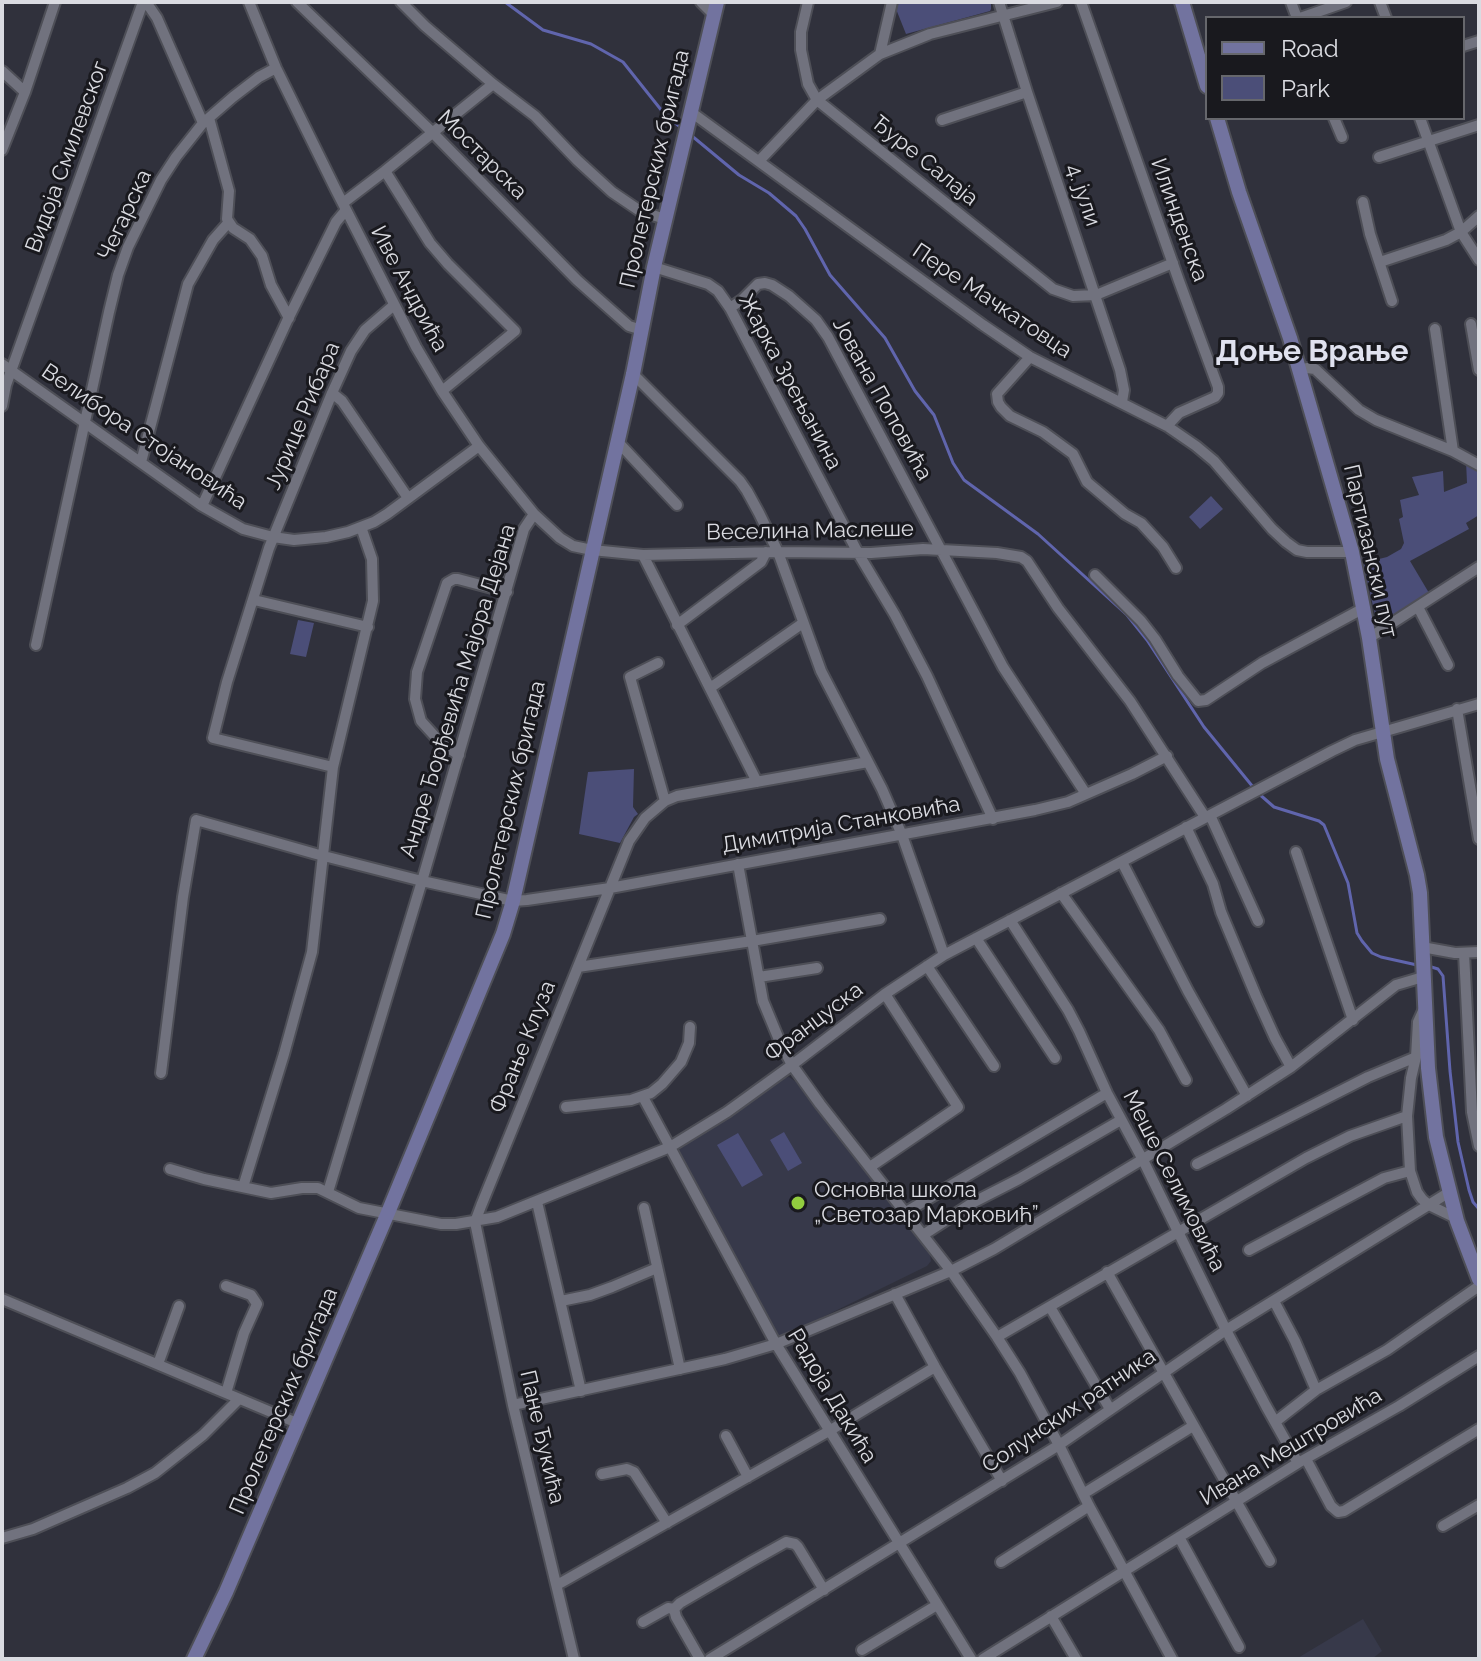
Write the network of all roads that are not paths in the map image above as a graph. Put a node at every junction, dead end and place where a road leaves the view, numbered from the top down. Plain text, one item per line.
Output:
1 (55, 2) edge
2 (145, 2) edge
3 (249, 2) edge
4 (297, 2) edge
5 (401, 2) edge
6 (701, 2) edge
7 (808, 2) edge
8 (892, 2) edge
9 (999, 2) edge
10 (1057, 2) edge
11 (1081, 2) edge
12 (1182, 2) edge
13 (1346, 2) edge
14 (715, 9) edge
15 (1002, 15) junction
16 (1304, 16) edge
17 (1202, 48) edge
18 (880, 54) junction
19 (276, 68) junction
20 (2, 71) edge
21 (1205, 71) edge
22 (493, 84) junction
23 (25, 92) junction
24 (1027, 92) junction
25 (817, 100) junction
26 (691, 115) junction
27 (206, 120) junction
28 (942, 120) dead end
29 (1218, 120) edge
30 (1335, 120) edge
31 (1421, 120) edge
32 (1479, 125) edge
33 (432, 132) junction
34 (1342, 137) dead end
35 (1428, 142) junction
36 (2, 150) edge
37 (1379, 157) dead end
38 (760, 160) junction
39 (385, 171) junction
40 (1363, 202) dead end
41 (344, 207) junction
42 (1479, 216) edge
43 (665, 219) junction
44 (229, 222) junction
45 (1461, 232) junction
46 (1479, 260) edge
47 (1380, 262) junction
48 (1173, 263) junction
49 (654, 267) junction
50 (1096, 295) junction
51 (1392, 301) dead end
52 (394, 305) junction
53 (730, 308) junction
54 (289, 318) junction
55 (1471, 324) dead end
56 (1435, 329) dead end
57 (642, 330) junction
58 (1030, 357) junction
59 (6, 368) edge
60 (1299, 370) junction
61 (1479, 370) edge
62 (633, 374) junction
63 (442, 391) junction
64 (332, 393) junction
65 (1122, 402) junction
66 (2, 406) edge
67 (86, 423) junction
68 (1167, 426) junction
69 (617, 441) junction
70 (479, 446) junction
71 (1453, 451) junction
72 (141, 462) junction
73 (1479, 465) edge
74 (408, 498) junction
75 (677, 505) dead end
76 (202, 506) junction
77 (534, 514) junction
78 (361, 527) junction
79 (273, 537) junction
80 (592, 550) junction
81 (941, 550) junction
82 (772, 552) junction
83 (1352, 552) junction
84 (858, 553) junction
85 (643, 555) junction
86 (1479, 567) edge
87 (1176, 568) dead end
88 (1095, 575) dead end
89 (507, 592) junction
90 (254, 600) junction
91 (1418, 607) junction
92 (1364, 608) junction
93 (803, 623) junction
94 (677, 625) junction
95 (368, 627) junction
96 (1369, 638) junction
97 (36, 645) dead end
98 (658, 663) dead end
99 (1448, 665) dead end
100 (710, 688) junction
101 (1479, 704) edge
102 (1457, 709) junction
103 (1382, 732) junction
104 (459, 755) junction
105 (1167, 756) junction
106 (868, 762) junction
107 (333, 767) junction
108 (757, 782) junction
109 (1086, 794) junction
110 (665, 801) junction
111 (1208, 816) junction
112 (993, 819) junction
113 (1186, 827) junction
114 (902, 835) junction
115 (1479, 839) edge
116 (1296, 852) dead end
117 (323, 856) junction
118 (1122, 862) junction
119 (738, 864) junction
120 (422, 881) junction
121 (610, 888) junction
122 (1061, 893) junction
123 (513, 901) junction
124 (880, 919) dead end
125 (1010, 920) junction
126 (1258, 921) dead end
127 (976, 938) junction
128 (752, 941) junction
129 (1422, 949) junction
130 (1479, 952) edge
131 (1464, 953) junction
132 (944, 955) junction
133 (927, 966) junction
134 (578, 967) junction
135 (817, 968) dead end
136 (1423, 972) junction
137 (759, 977) junction
138 (885, 994) junction
139 (1425, 1005) junction
140 (1353, 1020) junction
141 (690, 1027) dead end
142 (1416, 1057) junction
143 (1055, 1058) dead end
144 (792, 1065) junction
145 (994, 1066) dead end
146 (1291, 1067) junction
147 (161, 1073) dead end
148 (1186, 1080) dead end
149 (1107, 1093) junction
150 (1247, 1096) junction
151 (643, 1097) junction
152 (566, 1107) dead end
153 (1407, 1116) junction
154 (1121, 1120) junction
155 (1479, 1146) edge
156 (670, 1147) junction
157 (1143, 1160) junction
158 (1197, 1164) dead end
159 (870, 1167) junction
160 (170, 1169) dead end
161 (1410, 1171) junction
162 (243, 1187) junction
163 (328, 1192) junction
164 (1448, 1193) junction
165 (537, 1202) junction
166 (1429, 1205) junction
167 (644, 1208) dead end
168 (906, 1212) junction
169 (387, 1215) junction
170 (1456, 1218) junction
171 (475, 1222) junction
172 (1177, 1232) junction
173 (923, 1235) junction
174 (1249, 1250) dead end
175 (657, 1268) junction
176 (951, 1271) junction
177 (1107, 1272) junction
178 (1479, 1279) edge
179 (226, 1286) dead end
180 (1479, 1286) edge
181 (895, 1294) junction
182 (2, 1299) edge
183 (561, 1301) junction
184 (1274, 1301) junction
185 (179, 1306) dead end
186 (1050, 1307) junction
187 (1226, 1330) junction
188 (997, 1337) junction
189 (776, 1344) junction
190 (1479, 1356) edge
191 (158, 1364) junction
192 (935, 1367) junction
193 (680, 1369) junction
194 (1163, 1373) junction
195 (1316, 1390) junction
196 (581, 1391) junction
197 (226, 1393) junction
198 (239, 1399) junction
199 (513, 1405) junction
200 (1110, 1409) junction
201 (1275, 1422) junction
202 (297, 1423) junction
203 (1193, 1426) junction
204 (1479, 1429) edge
205 (829, 1431) junction
206 (726, 1436) dead end
207 (1059, 1445) junction
208 (1302, 1461) junction
209 (602, 1474) dead end
210 (748, 1477) junction
211 (1002, 1481) junction
212 (1083, 1494) junction
213 (1236, 1503) junction
214 (1479, 1505) edge
215 (1089, 1506) junction
216 (667, 1523) junction
217 (1443, 1526) dead end
218 (1179, 1537) junction
219 (2, 1538) edge
220 (900, 1544) junction
221 (1270, 1561) dead end
222 (1001, 1562) dead end
223 (1124, 1572) junction
224 (557, 1585) junction
225 (824, 1590) junction
226 (937, 1605) junction
227 (674, 1609) junction
228 (1051, 1616) junction
229 (643, 1622) dead end
230 (1239, 1647) dead end
231 (862, 1650) dead end
232 (573, 1658) edge
233 (194, 1659) edge
234 (700, 1659) edge
235 (710, 1659) edge
236 (971, 1659) edge
237 (983, 1659) edge
238 (1076, 1659) edge
239 (1172, 1659) edge

1 - 23 street
2 - 27 street
2 - 59 street, Видоја Смилевског
3 - 19 street, Иве Андрића
4 - 33 street, Мостарска
5 - 22 street
6 - 14 street
7 - 25 street
8 - 18 street
9 - 15 street, 4. јули
10 - 15 street
11 - 48 street, Илинденска
12 - 17 street
13 - 16 street
14 - 26 street, Пролетерских бригада
15 - 18 street
15 - 24 street, 4. јули
17 - 21 street
18 - 25 street
19 - 27 street, Чегарска
19 - 41 street, Иве Андрића
20 - 23 street
22 - 33 street
22 - 43 street
23 - 36 street
24 - 28 street
24 - 50 street, 4. јули
25 - 38 street
25 - 50 street, Ђуре Салаја
26 - 38 street, Пере Мачкатовца
26 - 43 street, Пролетерских бригада
27 - 44 street
27 - 67 street, Чегарска
29 - 60 street, Партизански пут
30 - 34 street
31 - 35 street
32 - 35 street
33 - 39 street
33 - 57 street, Мостарска
35 - 37 street
35 - 45 street
38 - 58 street, Пере Мачкатовца
39 - 41 street
39 - 63 street
40 - 47 street
41 - 52 street, Иве Андрића
41 - 54 street
42 - 45 street
43 - 49 street, Пролетерских бригада
44 - 54 street
44 - 72 street
45 - 46 street
45 - 47 street
47 - 51 street
48 - 50 street
48 - 68 street, Илинденска
49 - 53 street, Жарка Зрењанина
49 - 57 street, Пролетерских бригада
50 - 65 street, 4. јули
52 - 63 street, Иве Андрића
52 - 64 street, Јурице Рибара
53 - 81 street, Јована Поповића
53 - 84 street, Жарка Зрењанина
54 - 76 street
55 - 61 street
56 - 71 street
57 - 62 street, Пролетерских бригада
58 - 65 street, Пере Мачкатовца
58 - 87 street
59 - 66 street, Видоја Смилевског
59 - 67 street, Велибора Стојановића
60 - 71 street
60 - 83 street, Партизански пут
62 - 69 street, Пролетерских бригада
62 - 82 street
63 - 70 street, Иве Андрића
64 - 74 street
64 - 79 street, Јурице Рибара
65 - 68 street, Пере Мачкатовца
67 - 72 street, Велибора Стојановића
67 - 97 street, Чегарска
68 - 83 street, Пере Мачкатовца
69 - 75 street
69 - 80 street, Пролетерских бригада
70 - 74 street, Велибора Стојановића
70 - 77 street, Иве Андрића
71 - 73 street
72 - 76 street, Велибора Стојановића
74 - 78 street, Велибора Стојановића
76 - 79 street, Велибора Стојановића
77 - 80 street, Иве Андрића
77 - 89 street, Андре Ђорђевића Мајора Дејана
78 - 79 street, Велибора Стојановића
78 - 95 street
79 - 90 street, Јурице Рибара
80 - 85 street, Веселина Маслеше
80 - 123 street, Пролетерских бригада
81 - 84 street, Веселина Маслеше
81 - 105 street, Веселина Маслеше
81 - 109 street
82 - 84 street, Веселина Маслеше
82 - 85 street, Веселина Маслеше
82 - 93 street
82 - 94 street
83 - 92 street, Партизански пут
84 - 112 street, Жарка Зрењанина
85 - 94 street
86 - 91 street
88 - 92 street
89 - 104 street, Андре Ђорђевића Мајора Дејана
89 - 104 street
90 - 95 street
90 - 107 street, Јурице Рибара
91 - 96 street
91 - 99 street
92 - 96 street, Партизански пут
93 - 100 street
93 - 106 street
94 - 100 street
95 - 107 street
96 - 103 street, Партизански пут
98 - 110 street
100 - 108 street
101 - 102 street
102 - 103 street
102 - 115 street
103 - 111 street, Француска
103 - 129 street, Партизански пут
104 - 120 street, Андре Ђорђевића Мајора Дејана
105 - 109 street, Димитрија Станковића
105 - 111 street
106 - 108 street
106 - 114 street
107 - 117 street
108 - 110 street
109 - 112 street, Димитрија Станковића
110 - 121 street, Фрање Клуза
111 - 113 street, Француска
111 - 126 street
112 - 114 street, Димитрија Станковића
113 - 118 street, Француска
113 - 146 street
114 - 119 street, Димитрија Станковића
114 - 132 street
116 - 140 street
117 - 120 street, Димитрија Станковића
117 - 147 street, Димитрија Станковића
117 - 162 street
118 - 122 street, Француска
118 - 150 street
119 - 121 street, Димитрија Станковића
119 - 128 street
120 - 123 street, Димитрија Станковића
120 - 163 street, Андре Ђорђевића Мајора Дејана
121 - 123 street, Димитрија Станковића
121 - 134 street, Фрање Клуза
122 - 125 street, Француска
122 - 148 street
123 - 169 street, Пролетерских бригада
124 - 128 street
125 - 127 street, Француска
125 - 149 street, Меше Селимовића
127 - 132 street, Француска
127 - 143 street
128 - 134 street
128 - 137 street
129 - 131 street
129 - 136 street, Партизански пут
130 - 131 street
131 - 155 street
132 - 133 street, Француска
133 - 138 street, Француска
133 - 145 street
134 - 171 street, Фрање Клуза
135 - 137 street
136 - 139 street, Партизански пут
136 - 140 street
137 - 144 street
138 - 144 street, Француска
138 - 159 street
139 - 142 street, Партизански пут
139 - 164 street, Партизански пут
140 - 146 street
141 - 151 street
142 - 153 street, Партизански пут
142 - 158 street
144 - 156 street, Француска
144 - 159 street
146 - 150 street
149 - 154 street, Меше Селимовића
149 - 168 street
150 - 157 street
151 - 152 street
151 - 156 street, Радоја Дакића
153 - 161 street, Партизански пут
153 - 172 street
154 - 157 street, Меше Селимовића
154 - 173 street
156 - 165 street, Француска
156 - 189 street, Радоја Дакића
157 - 172 street, Меше Селимовића
157 - 176 street
159 - 168 street
160 - 162 street
161 - 166 street, Партизански пут
161 - 174 street
162 - 163 street
163 - 169 street, Француска
164 - 166 street, Солунских ратника
164 - 170 street, Партизански пут
165 - 171 street, Француска
165 - 183 street
166 - 170 street
166 - 184 street, Солунских ратника
167 - 175 street
168 - 173 street
169 - 171 street, Француска
169 - 202 street, Пролетерских бригада
170 - 178 street, Партизански пут
171 - 199 street, Пане Ђукића
172 - 177 street
172 - 187 street, Меше Селимовића
173 - 176 street
175 - 183 street
175 - 193 street
176 - 181 street
176 - 188 street
177 - 186 street
177 - 194 street
179 - 197 street
180 - 195 street
181 - 189 street
181 - 192 street
182 - 191 street
183 - 196 street
184 - 187 street, Солунских ратника
184 - 195 street
185 - 191 street
186 - 188 street
186 - 200 street
187 - 194 street, Солунских ратника
187 - 201 street, Меше Селимовића
188 - 207 street
189 - 193 street
189 - 205 street, Радоја Дакића
190 - 208 street, Ивана Мештровића
191 - 197 street
192 - 205 street
192 - 211 street
193 - 196 street
194 - 200 street, Солунских ратника
194 - 203 street
195 - 201 street
196 - 199 street
197 - 198 street
198 - 202 street
198 - 219 street
199 - 224 street, Пане Ђукића
200 - 207 street, Солунских ратника
201 - 208 street, Меше Селимовића
202 - 233 street, Пролетерских бригада
203 - 212 street
203 - 213 street
204 - 208 street, Меше Селимовића
205 - 210 street
205 - 220 street, Радоја Дакића
206 - 210 street
207 - 211 street, Солунских ратника
207 - 212 street
208 - 213 street, Ивана Мештровића
209 - 216 street
210 - 216 street
211 - 220 street, Солунских ратника
212 - 215 street
213 - 218 street, Ивана Мештровића
213 - 221 street
214 - 217 street
215 - 222 street
215 - 223 street
216 - 224 street
218 - 223 street, Ивана Мештровића
218 - 230 street
220 - 225 street, Солунских ратника
220 - 226 street, Радоја Дакића
223 - 228 street, Ивана Мештровића
223 - 239 street
224 - 232 street, Пане Ђукића
225 - 227 street
225 - 235 street, Солунских ратника
226 - 231 street
226 - 236 street, Радоја Дакића
227 - 229 street
227 - 234 street
228 - 237 street, Ивана Мештровића
228 - 238 street

